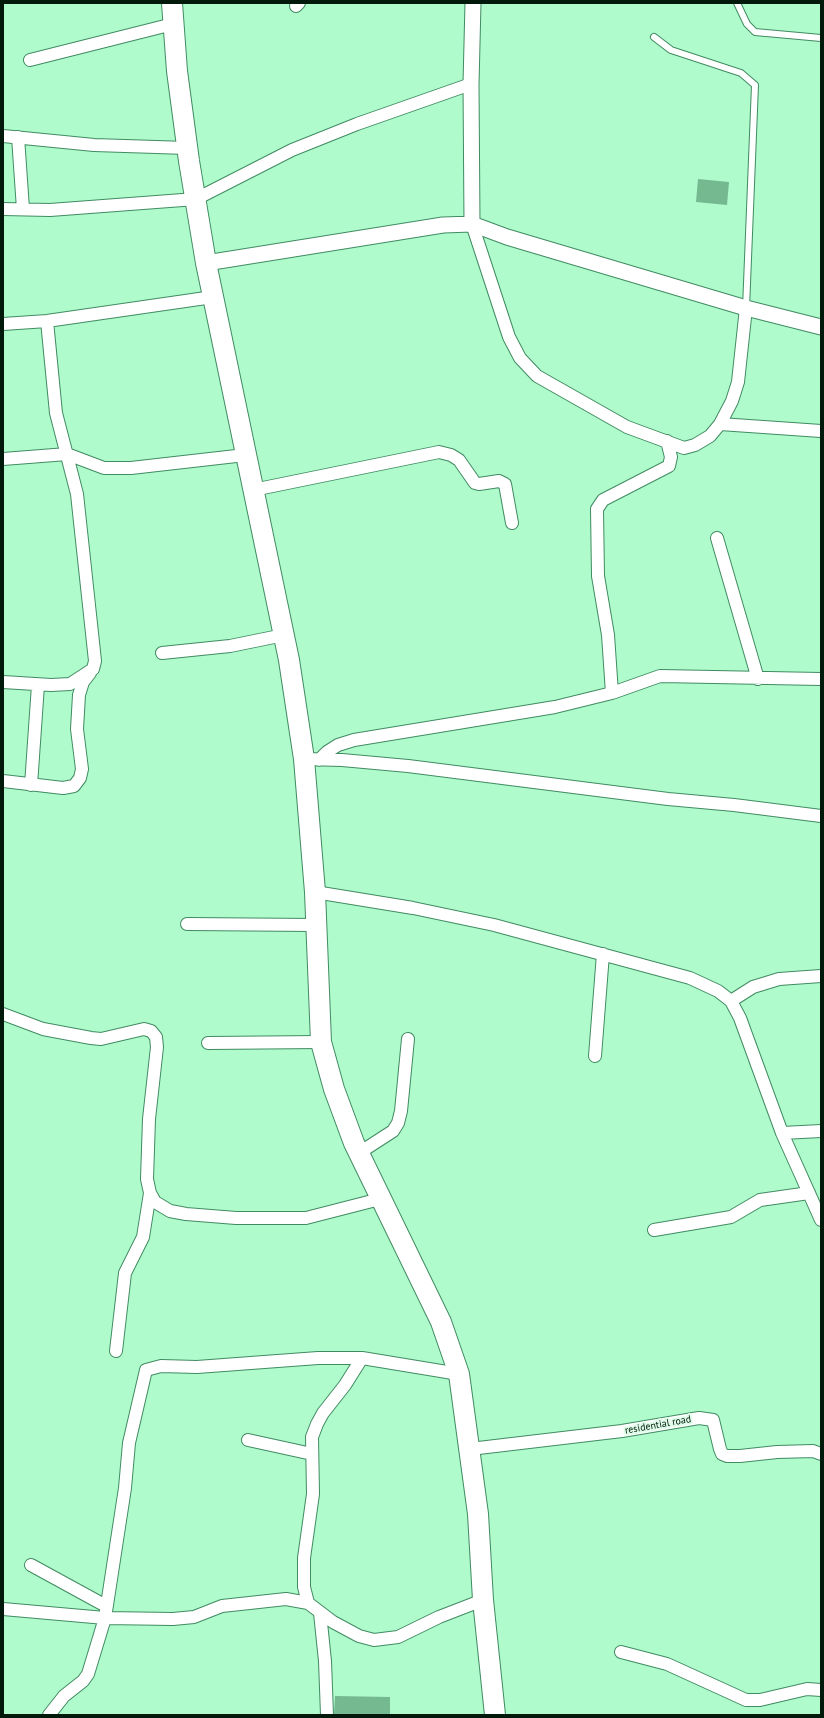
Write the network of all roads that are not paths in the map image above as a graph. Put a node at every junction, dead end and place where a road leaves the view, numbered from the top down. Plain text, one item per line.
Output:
1 (172, 3) edge
2 (473, 3) edge
3 (737, 3) edge
4 (173, 24) junction
5 (654, 37) dead end
6 (821, 38) edge
7 (30, 60) dead end
8 (471, 84) junction
9 (3, 136) edge
10 (18, 137) junction
11 (188, 148) junction
12 (196, 200) junction
13 (3, 209) edge
14 (23, 209) junction
15 (472, 224) junction
16 (206, 263) junction
17 (213, 297) junction
18 (746, 308) junction
19 (47, 321) junction
20 (3, 324) edge
21 (821, 327) edge
22 (720, 424) junction
23 (821, 431) edge
24 (667, 442) junction
25 (67, 454) junction
26 (245, 455) junction
27 (3, 459) edge
28 (252, 490) junction
29 (512, 523) dead end
30 (717, 538) dead end
31 (284, 635) junction
32 (162, 653) dead end
33 (93, 669) junction
34 (758, 679) junction
35 (821, 679) edge
36 (3, 682) edge
37 (38, 684) junction
38 (612, 693) junction
39 (312, 760) junction
40 (3, 781) edge
41 (31, 785) junction
42 (821, 816) edge
43 (315, 892) junction
44 (187, 924) dead end
45 (315, 925) junction
46 (603, 954) junction
47 (821, 976) edge
48 (731, 1001) junction
49 (3, 1014) edge
50 (408, 1039) dead end
51 (321, 1042) junction
52 (208, 1043) dead end
53 (595, 1056) dead end
54 (821, 1131) edge
55 (782, 1133) junction
56 (359, 1153) junction
57 (150, 1192) junction
58 (809, 1193) junction
59 (380, 1199) junction
60 (821, 1220) edge
61 (654, 1230) dead end
62 (116, 1351) dead end
63 (362, 1358) junction
64 (459, 1374) junction
65 (248, 1440) dead end
66 (470, 1450) junction
67 (312, 1454) junction
68 (821, 1454) edge
69 (31, 1565) dead end
70 (484, 1600) junction
71 (308, 1603) junction
72 (3, 1608) edge
73 (106, 1612) junction
74 (320, 1613) junction
75 (620, 1652) dead end
76 (821, 1690) edge
77 (49, 1715) edge
78 (327, 1715) edge
79 (494, 1715) edge

1 - 4 highway
2 - 8 street
3 - 6 lane
4 - 7 street
4 - 11 highway
5 - 18 lane
8 - 12 street
8 - 15 street
9 - 10 street
10 - 11 street
10 - 14 street
11 - 12 highway
12 - 14 street
12 - 16 highway
13 - 14 street
15 - 16 street
15 - 18 street
15 - 24 street
16 - 17 highway
17 - 19 street
17 - 26 highway
18 - 21 street
18 - 22 street
19 - 20 street
19 - 25 street
22 - 23 street
22 - 24 street
24 - 38 street
25 - 26 street
25 - 27 street
25 - 33 street
26 - 28 highway
28 - 29 street
28 - 31 highway
30 - 34 street
31 - 32 street
31 - 39 highway
33 - 37 street
33 - 41 street
34 - 35 street
34 - 38 street
36 - 37 street
37 - 41 street
38 - 39 street
39 - 42 street
39 - 43 highway
40 - 41 street
43 - 45 highway
43 - 46 street
44 - 45 street
45 - 51 highway
46 - 48 street
46 - 53 street
47 - 48 street
48 - 55 street
49 - 57 street
50 - 56 street
51 - 52 street
51 - 56 highway
54 - 55 street
55 - 58 street
56 - 59 highway
57 - 59 street
57 - 62 street
58 - 60 street
58 - 61 street
59 - 64 highway
63 - 64 street
63 - 67 street
63 - 73 street
64 - 66 highway
65 - 67 street
66 - 68 street, residential road
66 - 70 highway
67 - 71 street
69 - 73 street
70 - 74 street
70 - 79 highway
71 - 73 street
71 - 74 street
72 - 73 street
73 - 77 street
74 - 78 street
75 - 76 street

